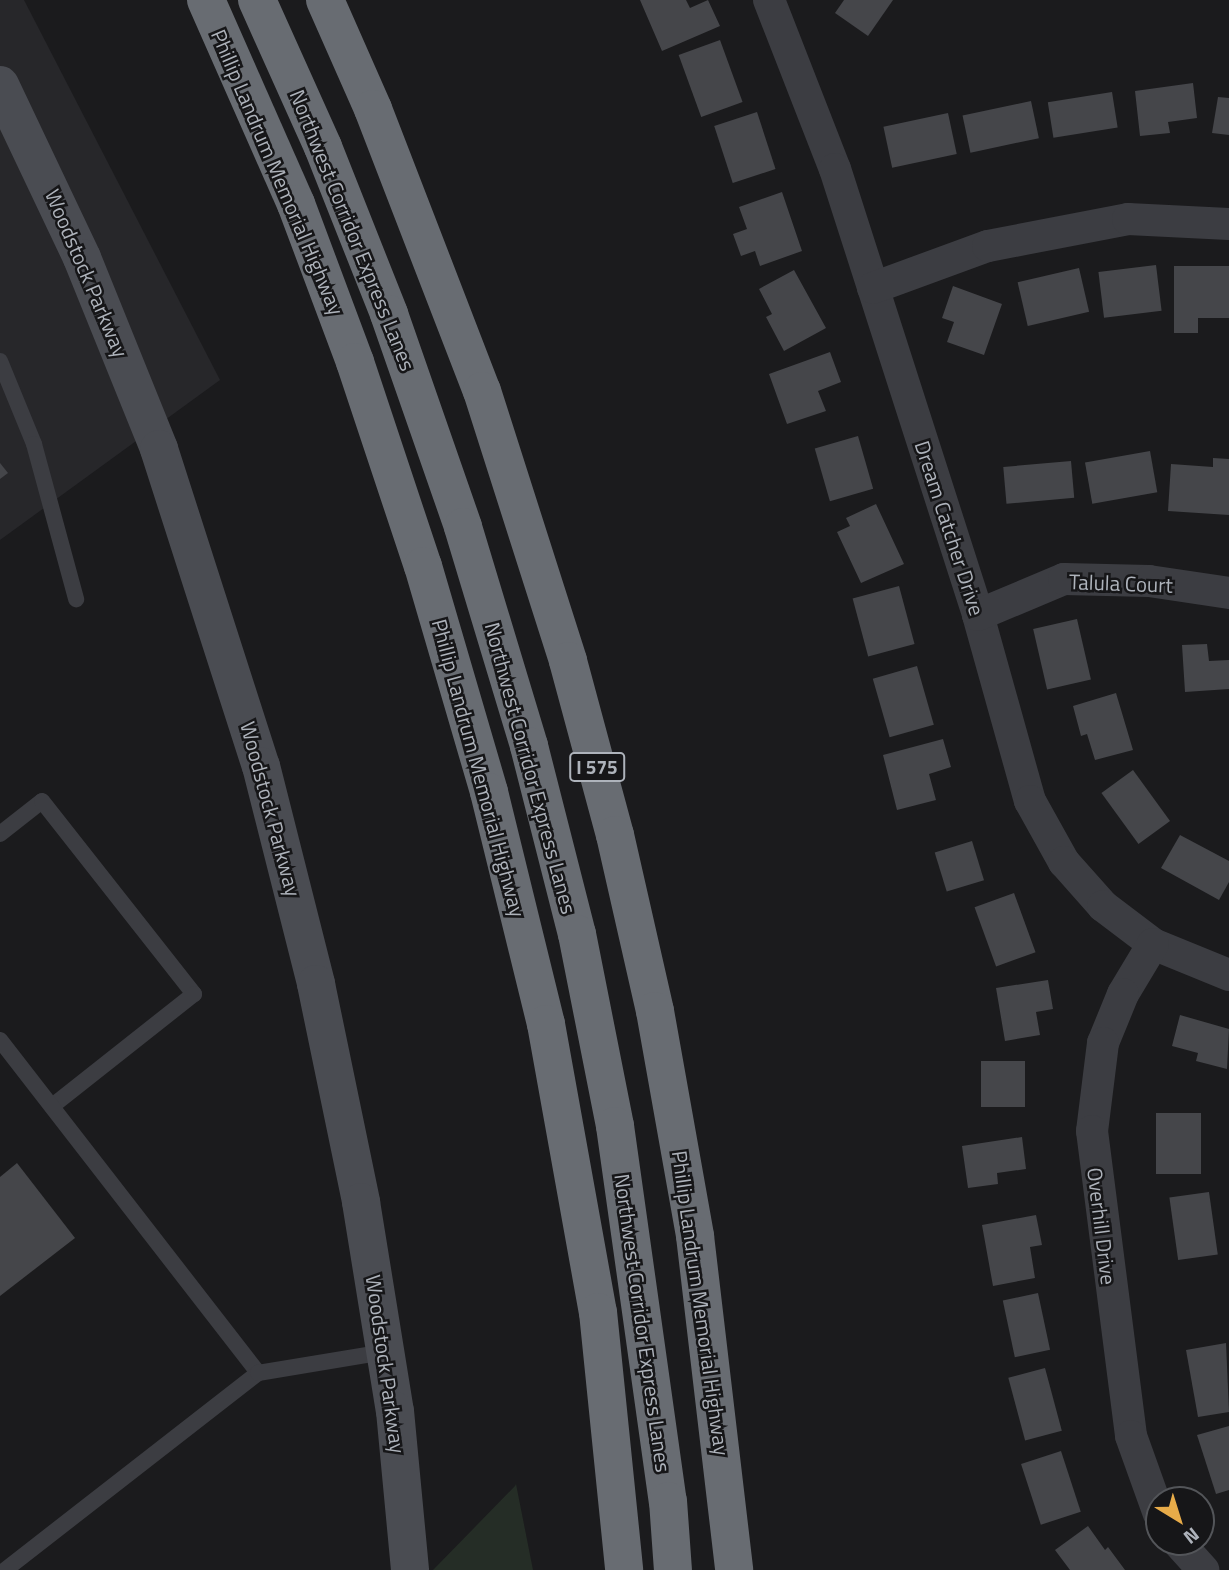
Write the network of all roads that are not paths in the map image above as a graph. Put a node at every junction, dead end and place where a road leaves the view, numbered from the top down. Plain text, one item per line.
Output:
1 (206, 0) edge
2 (257, 0) edge
3 (325, 0) edge
4 (769, 0) edge
5 (0, 85) edge
6 (1229, 224) edge
7 (873, 288) junction
8 (0, 361) edge
9 (1229, 593) edge
10 (76, 599) dead end
11 (978, 615) junction
12 (0, 834) edge
13 (1153, 944) junction
14 (1229, 975) edge
15 (0, 1040) edge
16 (51, 1107) junction
17 (386, 1352) junction
18 (258, 1373) junction
19 (1149, 1486) edge
20 (1190, 1556) edge
21 (5, 1570) edge
22 (410, 1570) edge
23 (624, 1570) edge
24 (673, 1570) edge
25 (734, 1570) edge
26 (1203, 1570) edge

1 - 23 highway, Phillip Landrum Memorial Highway
2 - 24 highway, Northwest Corridor Express Lanes
3 - 25 highway, Phillip Landrum Memorial Highway / I 575
4 - 7 street, Dream Catcher Drive
5 - 17 main road, Woodstock Parkway
6 - 7 street
7 - 11 street, Dream Catcher Drive
8 - 10 lane
9 - 11 street, Talula Court
11 - 13 street, Dream Catcher Drive
12 - 16 lane
13 - 14 street, Dream Catcher Drive
13 - 19 street, Overhill Drive
15 - 16 lane
16 - 18 lane
17 - 18 lane
17 - 22 main road, Woodstock Parkway
18 - 21 lane
20 - 26 street

